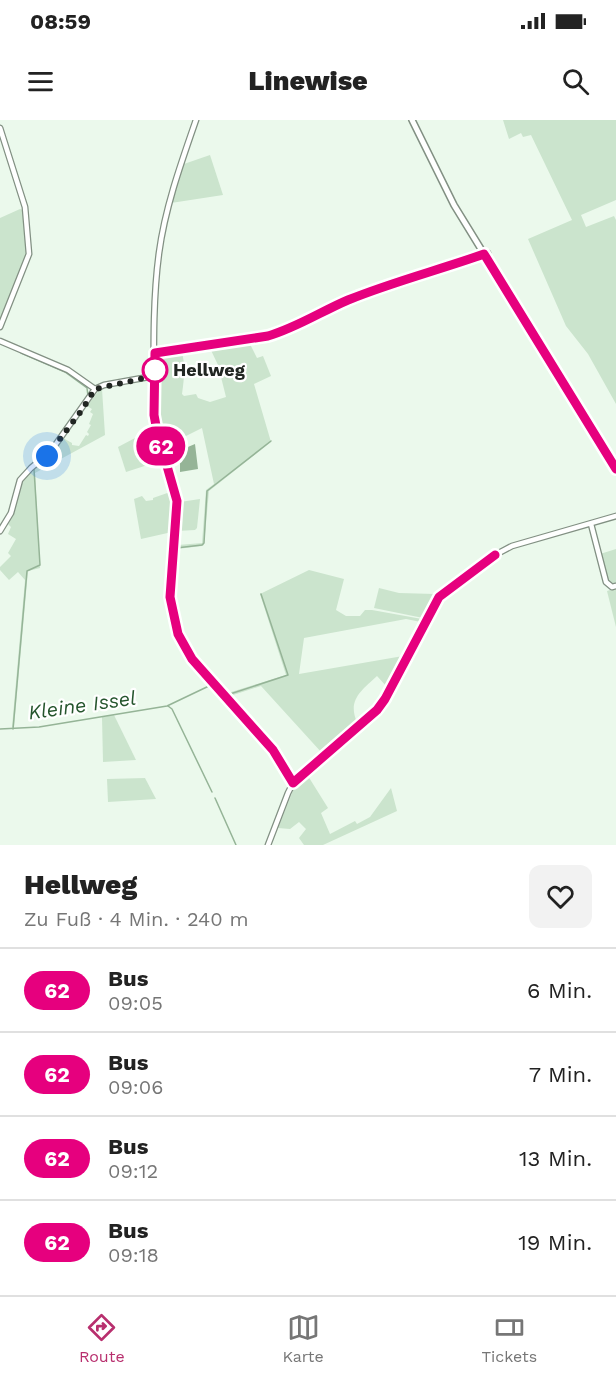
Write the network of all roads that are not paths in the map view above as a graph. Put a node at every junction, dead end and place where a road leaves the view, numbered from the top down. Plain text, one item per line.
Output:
1 (196, 120) edge
2 (412, 120) edge
3 (0, 128) edge
4 (486, 254) junction
5 (0, 327) edge
6 (0, 341) edge
7 (155, 353) junction
8 (154, 376) junction
9 (95, 389) junction
10 (616, 469) edge
11 (616, 516) edge
12 (591, 524) junction
13 (0, 531) edge
14 (616, 586) edge
15 (293, 783) junction
16 (268, 845) edge

1 - 7 street
2 - 4 main road
3 - 5 street
4 - 7 street
4 - 10 main road
6 - 9 street
7 - 8 street
8 - 9 street
8 - 15 street
9 - 13 street
11 - 12 street
12 - 14 street
12 - 15 street
15 - 16 street

